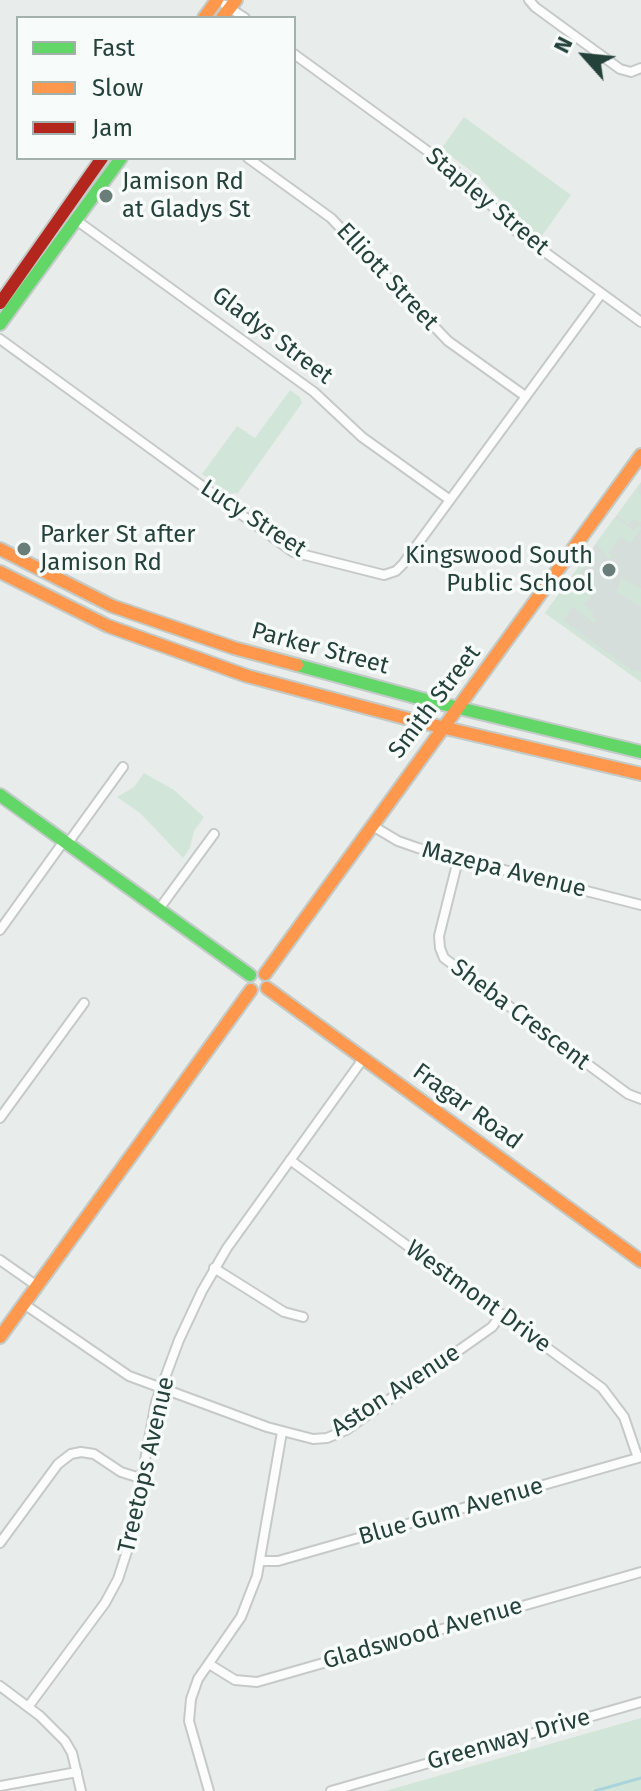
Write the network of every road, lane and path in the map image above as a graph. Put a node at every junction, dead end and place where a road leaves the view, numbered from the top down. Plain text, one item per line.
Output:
1 (216, 0) edge
2 (529, 0) edge
3 (229, 8) edge
4 (296, 55) edge
5 (641, 68) edge
6 (101, 160) edge
7 (120, 160) edge
8 (251, 160) edge
9 (64, 211) junction
10 (76, 220) junction
11 (601, 294) junction
12 (0, 303) edge
13 (641, 322) edge
14 (0, 324) edge
15 (0, 339) edge
16 (525, 396) junction
17 (641, 455) edge
18 (450, 500) junction
19 (0, 549) edge
20 (0, 572) edge
21 (460, 708) junction
22 (444, 727) junction
23 (641, 752) edge
24 (123, 767) dead end
25 (641, 774) edge
26 (0, 795) edge
27 (371, 825) junction
28 (214, 834) dead end
29 (66, 842) junction
30 (458, 860) junction
31 (641, 905) edge
32 (159, 909) junction
33 (0, 930) edge
34 (265, 974) junction
35 (250, 975) junction
36 (267, 988) junction
37 (251, 990) junction
38 (84, 1003) dead end
39 (363, 1059) junction
40 (641, 1099) edge
41 (0, 1118) edge
42 (290, 1160) junction
43 (0, 1260) edge
44 (641, 1261) edge
45 (214, 1268) junction
46 (37, 1286) junction
47 (24, 1304) junction
48 (502, 1314) junction
49 (303, 1317) dead end
50 (0, 1337) edge
51 (161, 1388) junction
52 (282, 1432) junction
53 (640, 1457) edge
54 (140, 1478) junction
55 (0, 1543) edge
56 (261, 1561) junction
57 (641, 1572) edge
58 (209, 1664) junction
59 (0, 1686) edge
60 (641, 1702) edge
61 (28, 1707) junction
62 (77, 1772) junction
63 (0, 1786) edge
64 (81, 1791) edge
65 (209, 1791) edge
66 (331, 1791) edge

1 - 3 street
2 - 5 street
4 - 11 street, Stapley Street
6 - 9 main road
7 - 10 main road
8 - 16 street, Elliott Street
9 - 10 main road, Gladys Street
9 - 12 main road
10 - 14 main road
10 - 18 street, Gladys Street
11 - 13 street, Stapley Street
11 - 16 street, Lucy Street
15 - 18 street, Lucy Street
16 - 18 street, Lucy Street
17 - 21 main road, Smith Street
19 - 21 main road, Parker Street
20 - 22 main road, Parker Street
21 - 22 main road, Smith Street
21 - 23 main road, Parker Street
22 - 25 main road, Parker Street
22 - 27 main road, Smith Street
24 - 29 street
26 - 29 main road
27 - 30 street, Mazepa Avenue
27 - 34 main road, Smith Street
28 - 32 street
29 - 32 main road
29 - 33 street
30 - 31 street, Mazepa Avenue
30 - 40 street, Sheba Crescent
32 - 35 main road
34 - 35 main road
34 - 36 main road
35 - 37 main road
36 - 37 main road
36 - 39 main road, Fragar Road
37 - 46 main road
38 - 41 street
39 - 42 street, Treetops Avenue
39 - 44 main road, Fragar Road
42 - 45 street, Treetops Avenue
42 - 48 street, Westmont Drive
43 - 46 street
45 - 49 street
45 - 51 street, Treetops Avenue
46 - 47 main road
47 - 50 main road
47 - 51 street, Aston Avenue
48 - 52 street, Aston Avenue
48 - 53 street, Westmont Drive
51 - 52 street, Aston Avenue
51 - 54 street, Treetops Avenue
52 - 56 street
53 - 56 street, Blue Gum Avenue
54 - 55 street
54 - 61 street, Treetops Avenue
56 - 58 street
57 - 58 street, Gladswood Avenue
58 - 65 street
59 - 61 street
60 - 66 street, Greenway Drive
61 - 62 street
62 - 63 street
62 - 64 street

